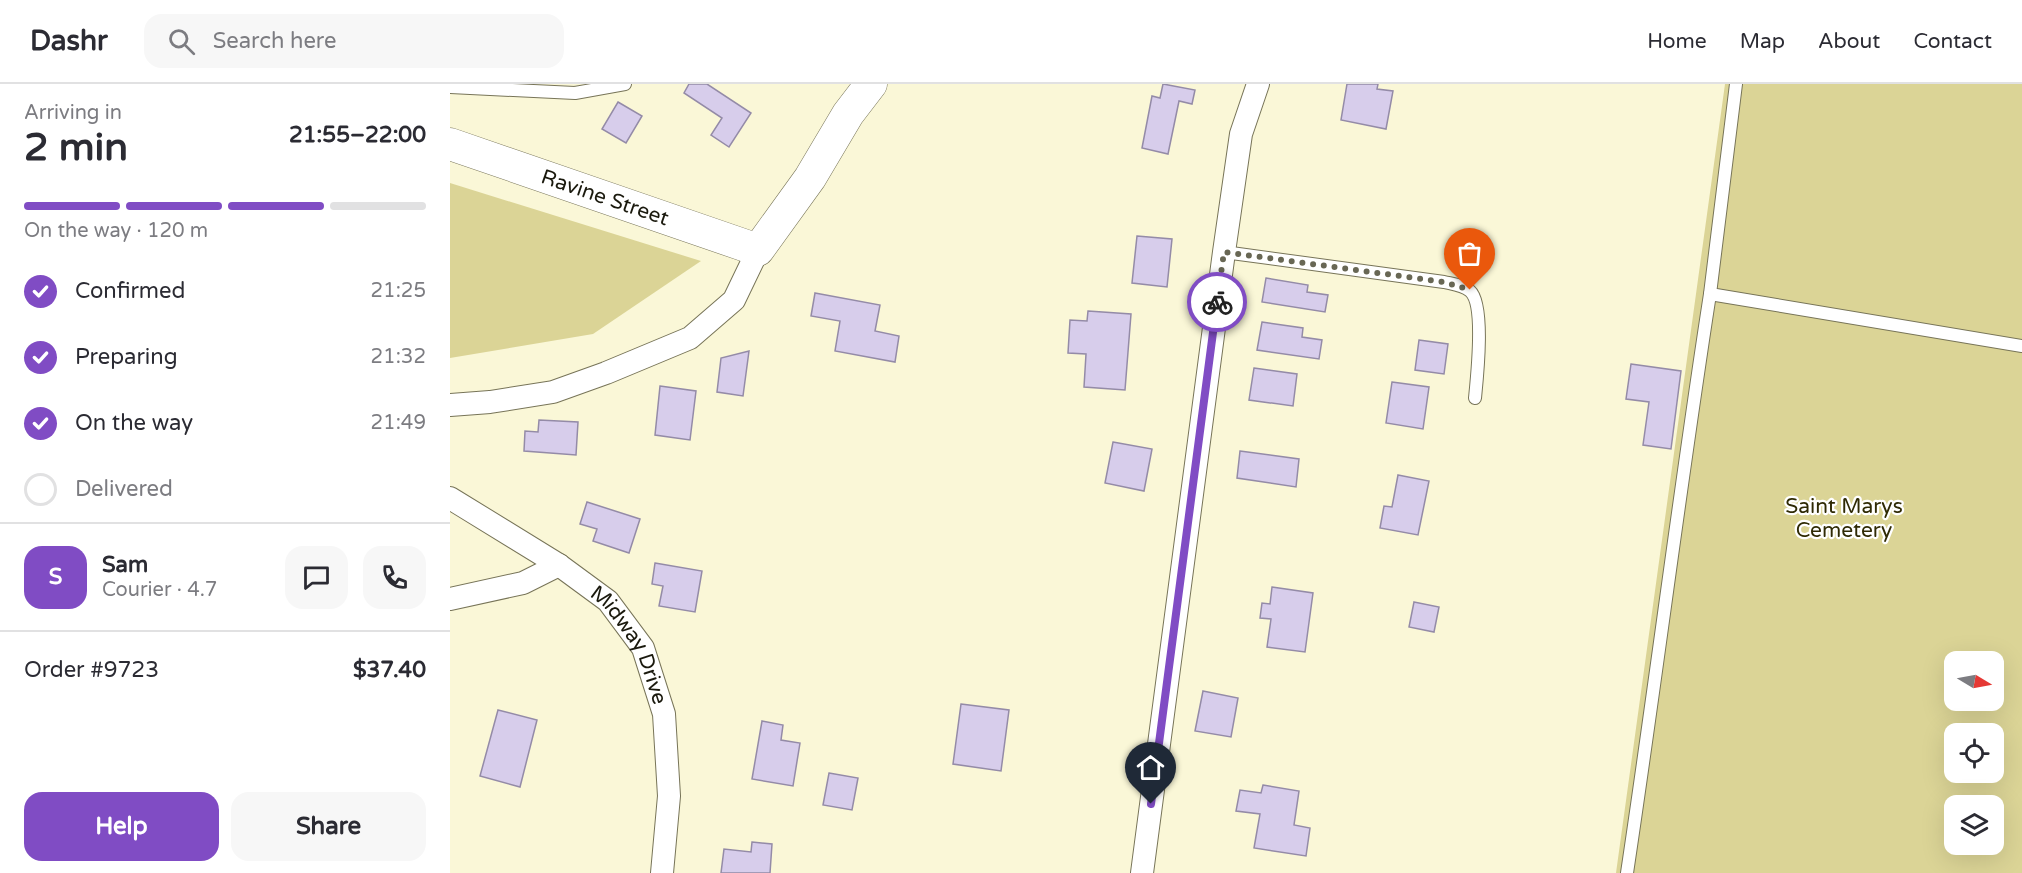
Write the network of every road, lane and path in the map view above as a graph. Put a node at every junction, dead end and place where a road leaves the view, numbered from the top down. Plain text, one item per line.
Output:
1 (625, 84) edge
2 (871, 84) edge
3 (1258, 84) edge
4 (1736, 84) edge
5 (450, 87) edge
6 (450, 144) edge
7 (758, 250) junction
8 (1224, 252) junction
9 (1710, 294) junction
10 (2022, 346) edge
11 (1475, 398) dead end
12 (450, 405) edge
13 (450, 498) edge
14 (559, 565) junction
15 (450, 599) edge
16 (662, 873) edge
17 (1142, 873) edge
18 (1627, 873) edge

1 - 5 lane
2 - 7 street
3 - 8 street
4 - 9 lane
6 - 7 street, Ravine Street
7 - 12 street
8 - 11 lane
8 - 17 street
9 - 10 lane
9 - 18 lane
13 - 14 street, Midway Drive
14 - 15 street
14 - 16 street, Midway Drive

